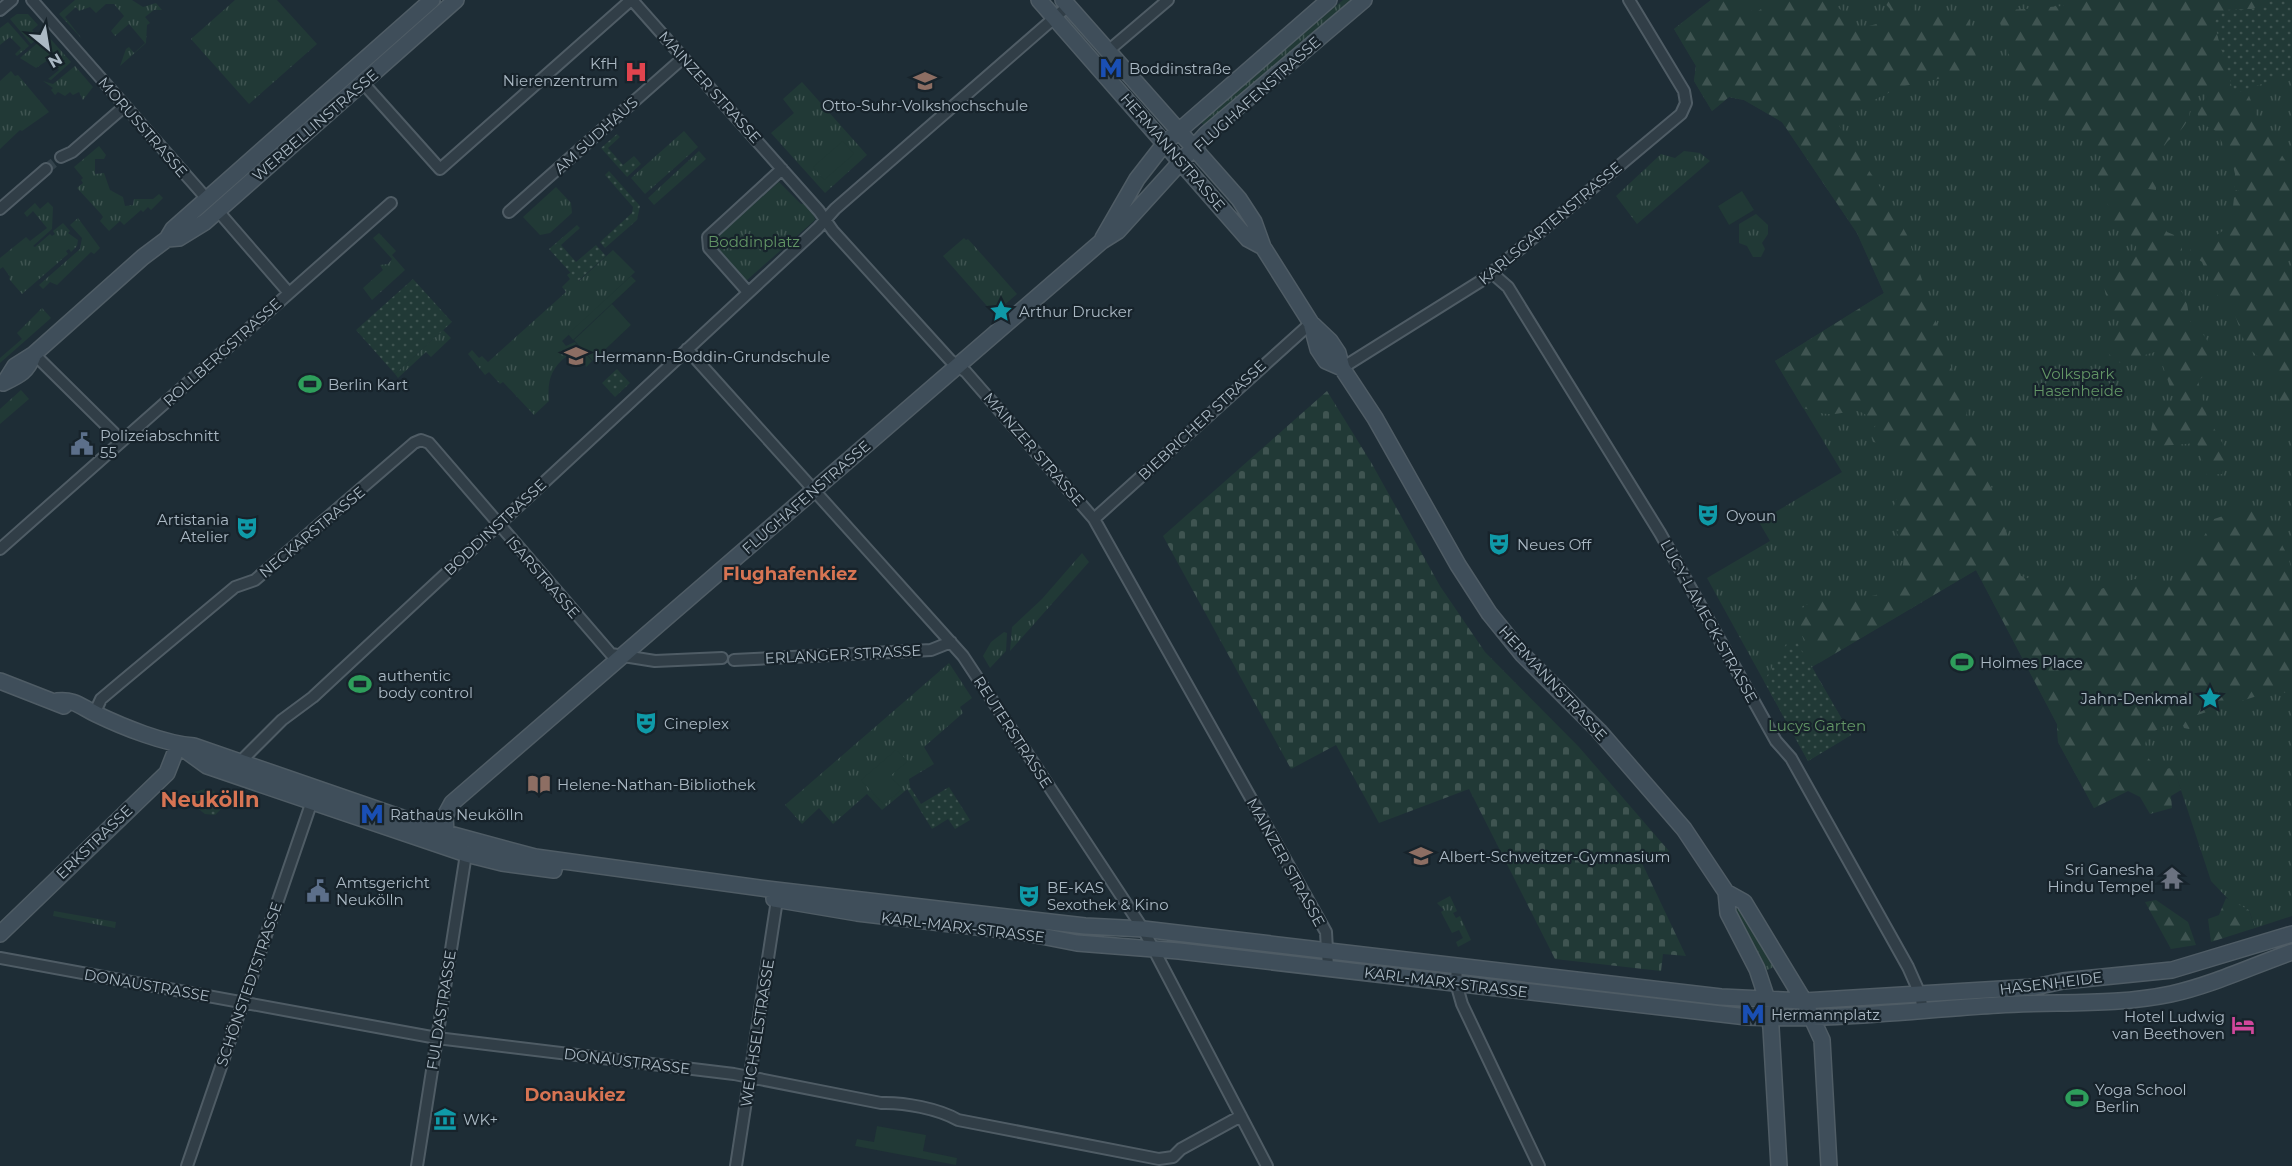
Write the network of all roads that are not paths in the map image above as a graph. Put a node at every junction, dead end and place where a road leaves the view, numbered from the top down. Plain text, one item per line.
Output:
1 (12, 0) edge
2 (32, 0) edge
3 (432, 0) edge
4 (456, 0) edge
5 (632, 0) edge
6 (1040, 0) edge
7 (1168, 0) edge
8 (1329, 0) edge
9 (1364, 0) edge
10 (1629, 0) edge
11 (1065, 3) edge
12 (0, 10) edge
13 (418, 12) junction
14 (1055, 17) junction
15 (429, 24) junction
16 (1108, 51) junction
17 (683, 58) junction
18 (355, 69) junction
19 (365, 82) junction
20 (125, 106) junction
21 (1179, 129) junction
22 (1165, 142) junction
23 (1195, 147) junction
24 (61, 157) tunnel mouth
25 (1182, 162) junction
26 (46, 169) tunnel mouth
27 (782, 169) junction
28 (391, 203) dead end
29 (212, 205) junction
30 (0, 209) edge
31 (509, 212) dead end
32 (825, 220) junction
33 (1102, 241) junction
34 (1263, 247) junction
35 (1492, 273) junction
36 (748, 292) junction
37 (289, 293) junction
38 (1311, 323) junction
39 (687, 349) junction
40 (34, 354) junction
41 (958, 366) junction
42 (1342, 368) junction
43 (2, 384) edge
44 (421, 440) joint
45 (122, 441) junction
46 (814, 490) junction
47 (1094, 519) junction
48 (499, 524) junction
49 (0, 549) edge
50 (951, 642) junction
51 (620, 658) junction
52 (722, 658) dead end
53 (734, 660) dead end
54 (0, 681) edge
55 (94, 714) junction
56 (178, 745) junction
57 (241, 761) junction
58 (312, 801) junction
59 (446, 833) junction
60 (423, 839) junction
61 (466, 854) junction
62 (1726, 892) junction
63 (778, 895) junction
64 (1143, 929) junction
65 (0, 934) edge
66 (2292, 934) edge
67 (1155, 949) junction
68 (1329, 952) junction
69 (2292, 952) edge
70 (0, 958) edge
71 (1457, 966) junction
72 (1329, 968) junction
73 (2134, 974) junction
74 (1456, 983) junction
75 (1920, 994) junction
76 (1767, 999) junction
77 (2122, 1000) junction
78 (1804, 1001) junction
79 (242, 1002) junction
80 (1923, 1011) junction
81 (1770, 1018) junction
82 (1814, 1019) junction
83 (437, 1038) junction
84 (750, 1077) junction
85 (1241, 1116) junction
86 (1173, 1161) edge
87 (186, 1166) edge
88 (417, 1166) edge
89 (736, 1166) edge
90 (1268, 1166) edge
91 (1539, 1166) edge
92 (1779, 1166) edge
93 (1829, 1166) edge

1 - 12 street
2 - 20 street, MORUSSTRASSE
3 - 13 main road, WERBELLINSTRASSE
4 - 15 main road, WERBELLINSTRASSE
5 - 17 street, MAINZER STRASSE
5 - 19 street
6 - 14 main road, HERMANNSTRASSE
7 - 16 street
8 - 21 main road, FLUGHAFENSTRASSE
9 - 23 main road, FLUGHAFENSTRASSE
10 - 35 street, KARLSGARTENSTRASSE
11 - 14 street, BODDINSTRASSE
11 - 16 main road, HERMANNSTRASSE
13 - 15 main road
13 - 18 main road, WERBELLINSTRASSE
14 - 22 main road, HERMANNSTRASSE
14 - 32 street, BODDINSTRASSE
15 - 19 main road, WERBELLINSTRASSE
16 - 21 main road, HERMANNSTRASSE
17 - 27 street, MAINZER STRASSE
17 - 31 street, AM SUDHAUS
18 - 19 main road
18 - 29 main road, WERBELLINSTRASSE
19 - 29 main road, WERBELLINSTRASSE
20 - 24 street
20 - 29 street, MORUSSTRASSE
21 - 22 main road, FLUGHAFENSTRASSE
21 - 23 main road, HERMANNSTRASSE
22 - 25 main road, HERMANNSTRASSE
22 - 33 main road, FLUGHAFENSTRASSE
23 - 25 main road, FLUGHAFENSTRASSE
23 - 34 main road, HERMANNSTRASSE
25 - 33 main road, FLUGHAFENSTRASSE
25 - 34 main road, HERMANNSTRASSE
26 - 30 street
27 - 32 street, MAINZER STRASSE
27 - 36 street
28 - 37 street, ROLLBERGSTRASSE
29 - 37 street, MORUSSTRASSE
29 - 40 main road, WERBELLINSTRASSE
32 - 36 street, BODDINSTRASSE
32 - 41 street, MAINZER STRASSE
33 - 41 main road, FLUGHAFENSTRASSE
34 - 38 main road, HERMANNSTRASSE
35 - 42 street, KARLSGARTENSTRASSE
35 - 75 street, LUCY-LAMECK-STRASSE
36 - 39 street, BODDINSTRASSE
37 - 45 street, ROLLBERGSTRASSE
38 - 42 main road, HERMANNSTRASSE
38 - 47 street, BIEBRICHER STRASSE
39 - 46 street, REUTERSTRASSE
39 - 48 street, BODDINSTRASSE
40 - 43 main road, WERBELLINSTRASSE
40 - 45 street
41 - 46 main road, FLUGHAFENSTRASSE
41 - 47 street, MAINZER STRASSE
42 - 62 main road, HERMANNSTRASSE
44 - 48 street, ISARSTRASSE
44 - 55 street, NECKARSTRASSE
45 - 49 street, ROLLBERGSTRASSE
46 - 50 street, REUTERSTRASSE
46 - 51 main road, FLUGHAFENSTRASSE
47 - 68 street, MAINZER STRASSE
48 - 51 street, ISARSTRASSE
48 - 57 street, BODDINSTRASSE
50 - 53 street, ERLANGER STRASSE
50 - 64 street, REUTERSTRASSE
51 - 52 street
51 - 59 main road, FLUGHAFENSTRASSE
54 - 55 main road, KARL-MARX-STRASSE
55 - 56 main road, KARL-MARX-STRASSE
56 - 57 main road, KARL-MARX-STRASSE
56 - 58 main road, KARL-MARX-STRASSE
56 - 65 main road, ERKSTRASSE
57 - 59 main road, KARL-MARX-STRASSE
58 - 60 main road, KARL-MARX-STRASSE
58 - 79 street, SCHÖNSTEDTSTRASSE
59 - 60 main road
59 - 61 main road
59 - 63 main road, KARL-MARX-STRASSE
60 - 61 main road, KARL-MARX-STRASSE
61 - 63 main road, KARL-MARX-STRASSE
61 - 83 street, FULDASTRASSE
62 - 76 main road, HERMANNSTRASSE
62 - 78 main road, HERMANNSTRASSE
63 - 64 main road, KARL-MARX-STRASSE
63 - 67 main road, KARL-MARX-STRASSE
63 - 84 street, WEICHSELSTRASSE
64 - 67 street, REUTERSTRASSE
64 - 68 main road, KARL-MARX-STRASSE
66 - 73 main road, HASENHEIDE
67 - 72 main road, KARL-MARX-STRASSE
67 - 85 street, REUTERSTRASSE
68 - 71 main road, KARL-MARX-STRASSE
68 - 72 street, MAINZER STRASSE
69 - 77 main road, HASENHEIDE
70 - 79 street, DONAUSTRASSE
71 - 74 street
71 - 76 main road, KARL-MARX-STRASSE
72 - 74 main road, KARL-MARX-STRASSE
73 - 75 main road, HASENHEIDE
73 - 77 main road
74 - 81 main road, KARL-MARX-STRASSE
74 - 91 street
75 - 78 main road, HASENHEIDE
75 - 80 street, LUCY-LAMECK-STRASSE
76 - 78 main road
76 - 81 main road
77 - 80 main road, HASENHEIDE
78 - 82 main road
79 - 83 street, DONAUSTRASSE
79 - 87 street, SCHÖNSTEDTSTRASSE
80 - 82 main road, HASENHEIDE
81 - 82 main road
81 - 92 main road
82 - 93 main road
83 - 84 street, DONAUSTRASSE
83 - 88 street, FULDASTRASSE
84 - 86 street, DONAUSTRASSE
84 - 89 street, WEICHSELSTRASSE
85 - 86 street, DONAUSTRASSE
85 - 90 street, REUTERSTRASSE

